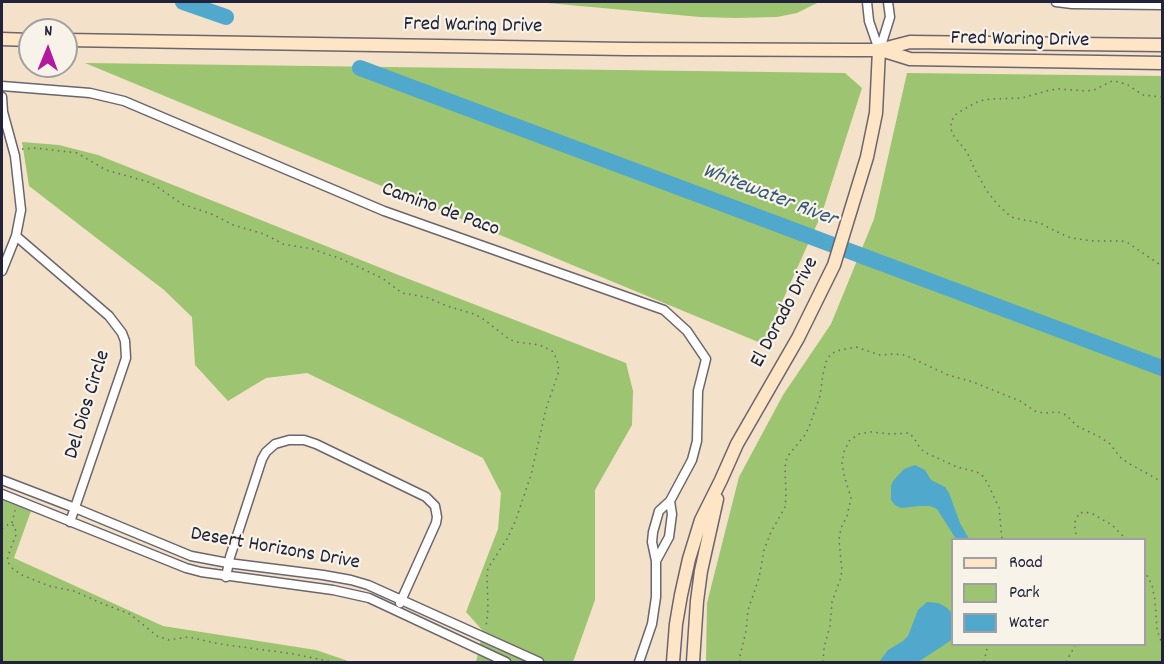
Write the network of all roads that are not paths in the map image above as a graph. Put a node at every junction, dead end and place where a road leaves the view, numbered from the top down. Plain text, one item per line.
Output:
1 (867, 2) edge
2 (888, 2) edge
3 (1056, 2) edge
4 (1162, 5) edge
5 (2, 39) edge
6 (18, 40) edge
7 (78, 40) edge
8 (1162, 45) edge
9 (879, 50) junction
10 (1162, 63) edge
11 (2, 86) edge
12 (2, 97) edge
13 (16, 236) junction
14 (2, 271) edge
15 (2, 480) edge
16 (721, 480) junction
17 (2, 494) edge
18 (670, 501) junction
19 (75, 508) junction
20 (70, 522) junction
21 (656, 561) junction
22 (228, 563) junction
23 (226, 577) junction
24 (401, 600) junction
25 (396, 610) junction
26 (506, 663) edge
27 (539, 663) edge
28 (639, 663) edge
29 (673, 663) edge
30 (693, 663) edge

1 - 9 street
2 - 9 street
3 - 4 street
5 - 6 main road
7 - 9 main road, Fred Waring Drive
8 - 9 main road, Fred Waring Drive
9 - 10 main road, Fred Waring Drive
9 - 16 main road, El Dorado Drive
11 - 18 street, Camino de Paco
12 - 13 street
13 - 14 street
13 - 19 street, Del Dios Circle
15 - 19 street, Desert Horizons Drive
16 - 29 main road, El Dorado Drive
16 - 30 main road, El Dorado Drive
17 - 20 street, Desert Horizons Drive
18 - 21 street, Camino de Paco
18 - 21 street, Camino de Paco
19 - 20 street, Del Dios Circle
19 - 22 street, Desert Horizons Drive
20 - 23 street, Desert Horizons Drive
21 - 28 street, Camino de Paco
22 - 23 street
22 - 24 street, Desert Horizons Drive
22 - 24 street
23 - 25 street, Desert Horizons Drive
24 - 25 street
24 - 27 street, Desert Horizons Drive
25 - 26 street, Desert Horizons Drive

